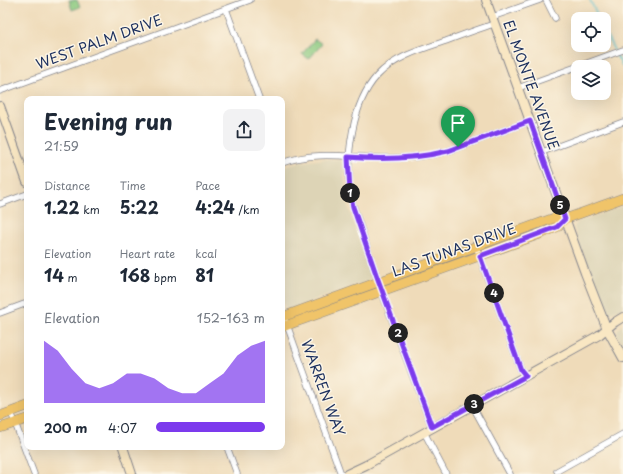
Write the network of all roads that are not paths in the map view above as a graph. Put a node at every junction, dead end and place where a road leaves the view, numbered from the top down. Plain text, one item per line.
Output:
1 (250, 0) edge
2 (486, 0) edge
3 (540, 0) edge
4 (546, 0) edge
5 (226, 9) junction
6 (555, 18) dead end
7 (493, 20) junction
8 (620, 51) edge
9 (518, 88) junction
10 (0, 91) edge
11 (258, 96) edge
12 (0, 106) edge
13 (530, 121) junction
14 (623, 122) edge
15 (542, 152) junction
16 (348, 157) junction
17 (285, 161) edge
18 (24, 174) edge
19 (24, 195) edge
20 (623, 198) edge
21 (0, 204) edge
22 (565, 219) junction
23 (476, 246) junction
24 (480, 256) junction
25 (380, 286) junction
26 (24, 304) edge
27 (0, 313) edge
28 (623, 317) edge
29 (285, 319) edge
30 (285, 322) edge
31 (607, 329) junction
32 (623, 358) edge
33 (526, 376) junction
34 (472, 405) junction
35 (24, 407) edge
36 (11, 412) junction
37 (0, 416) edge
38 (24, 420) edge
39 (15, 423) junction
40 (432, 427) junction
41 (0, 428) edge
42 (424, 432) junction
43 (623, 434) edge
44 (24, 447) edge
45 (25, 450) edge
46 (124, 450) edge
47 (228, 450) edge
48 (556, 471) dead end
49 (34, 474) edge
50 (132, 474) edge
51 (237, 474) edge
52 (341, 474) edge
53 (347, 474) edge
54 (446, 474) edge
55 (510, 474) edge

1 - 5 street, WEST PALM DRIVE
2 - 7 street, EL MONTE AVENUE
3 - 7 street
4 - 6 street
5 - 10 street, WEST PALM DRIVE
5 - 11 street
7 - 9 street, EL MONTE AVENUE
7 - 16 street
8 - 9 street
9 - 13 street, EL MONTE AVENUE
12 - 18 street
13 - 15 street, EL MONTE AVENUE
13 - 16 street
14 - 15 street
15 - 22 street, EL MONTE AVENUE
16 - 17 street
16 - 25 street
19 - 21 street
20 - 22 main road, LAS TUNAS DRIVE
22 - 23 main road, LAS TUNAS DRIVE
22 - 24 main road, LAS TUNAS DRIVE
22 - 31 street, EL MONTE AVENUE
23 - 24 street
23 - 25 main road, LAS TUNAS DRIVE
24 - 25 main road, LAS TUNAS DRIVE
24 - 33 street
25 - 29 main road, LAS TUNAS DRIVE
25 - 40 street
26 - 27 street
28 - 31 street
30 - 52 street, WARREN WAY
31 - 32 street, EL MONTE AVENUE
31 - 33 street
33 - 34 street
34 - 40 street
34 - 55 street
35 - 36 main road
36 - 37 main road
36 - 39 street
38 - 39 main road
39 - 41 main road
39 - 44 street
40 - 42 street
42 - 53 street
42 - 54 street
43 - 48 street
45 - 49 street
46 - 50 street
47 - 51 street

